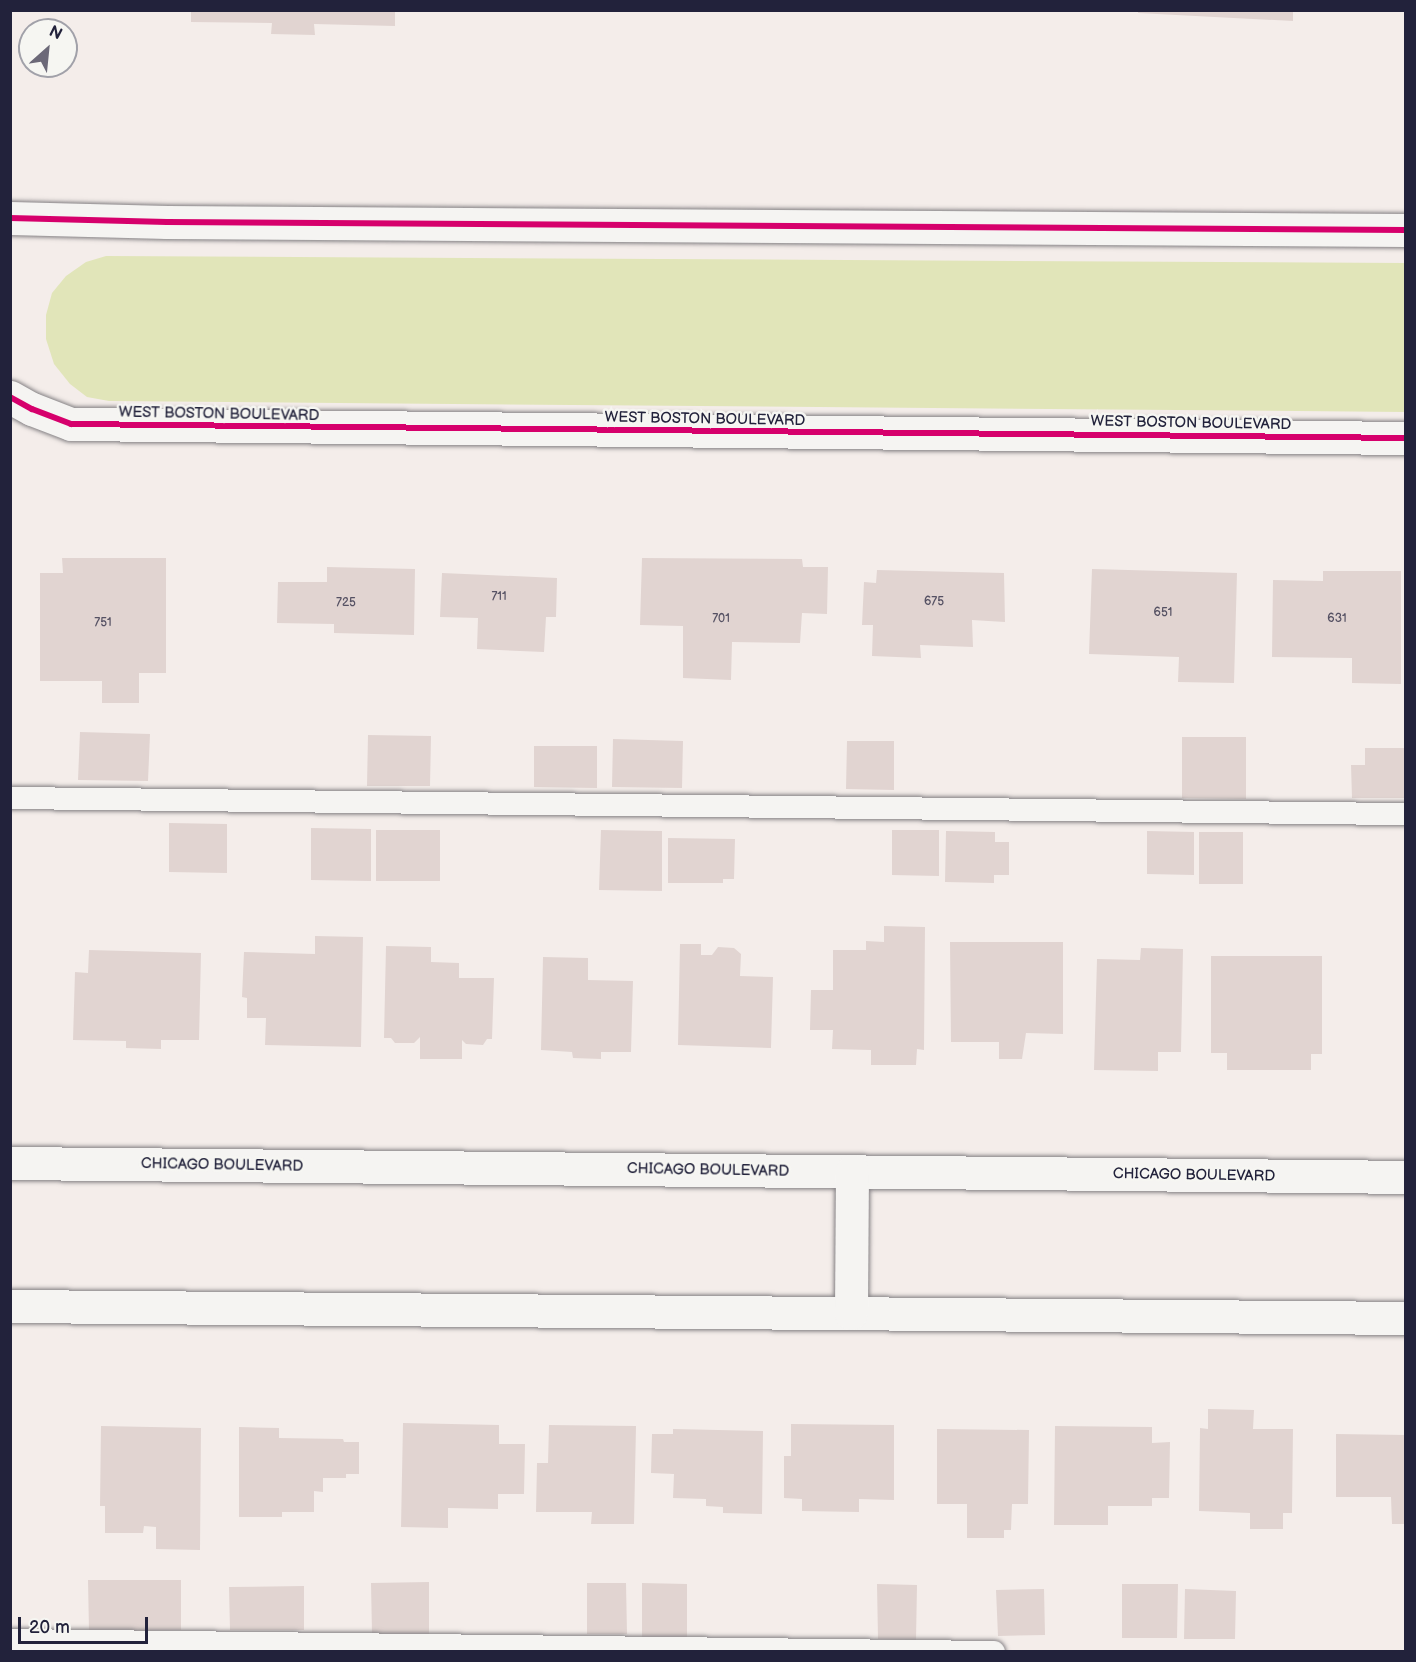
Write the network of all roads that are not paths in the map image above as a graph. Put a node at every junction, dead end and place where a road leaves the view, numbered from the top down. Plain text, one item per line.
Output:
1 (10, 218) edge
2 (1406, 230) edge
3 (10, 397) edge
4 (1406, 438) edge
5 (10, 798) edge
6 (1406, 814) edge
7 (10, 1163) edge
8 (852, 1171) junction
9 (1406, 1176) edge
10 (10, 1306) edge
11 (851, 1313) junction
12 (1406, 1318) edge
13 (10, 1640) edge
14 (994, 1652) edge

1 - 2 street
3 - 4 street, WEST BOSTON BOULEVARD
5 - 6 lane
7 - 8 street, CHICAGO BOULEVARD
8 - 9 street, CHICAGO BOULEVARD
8 - 11 street
10 - 11 street
11 - 12 street
13 - 14 lane

